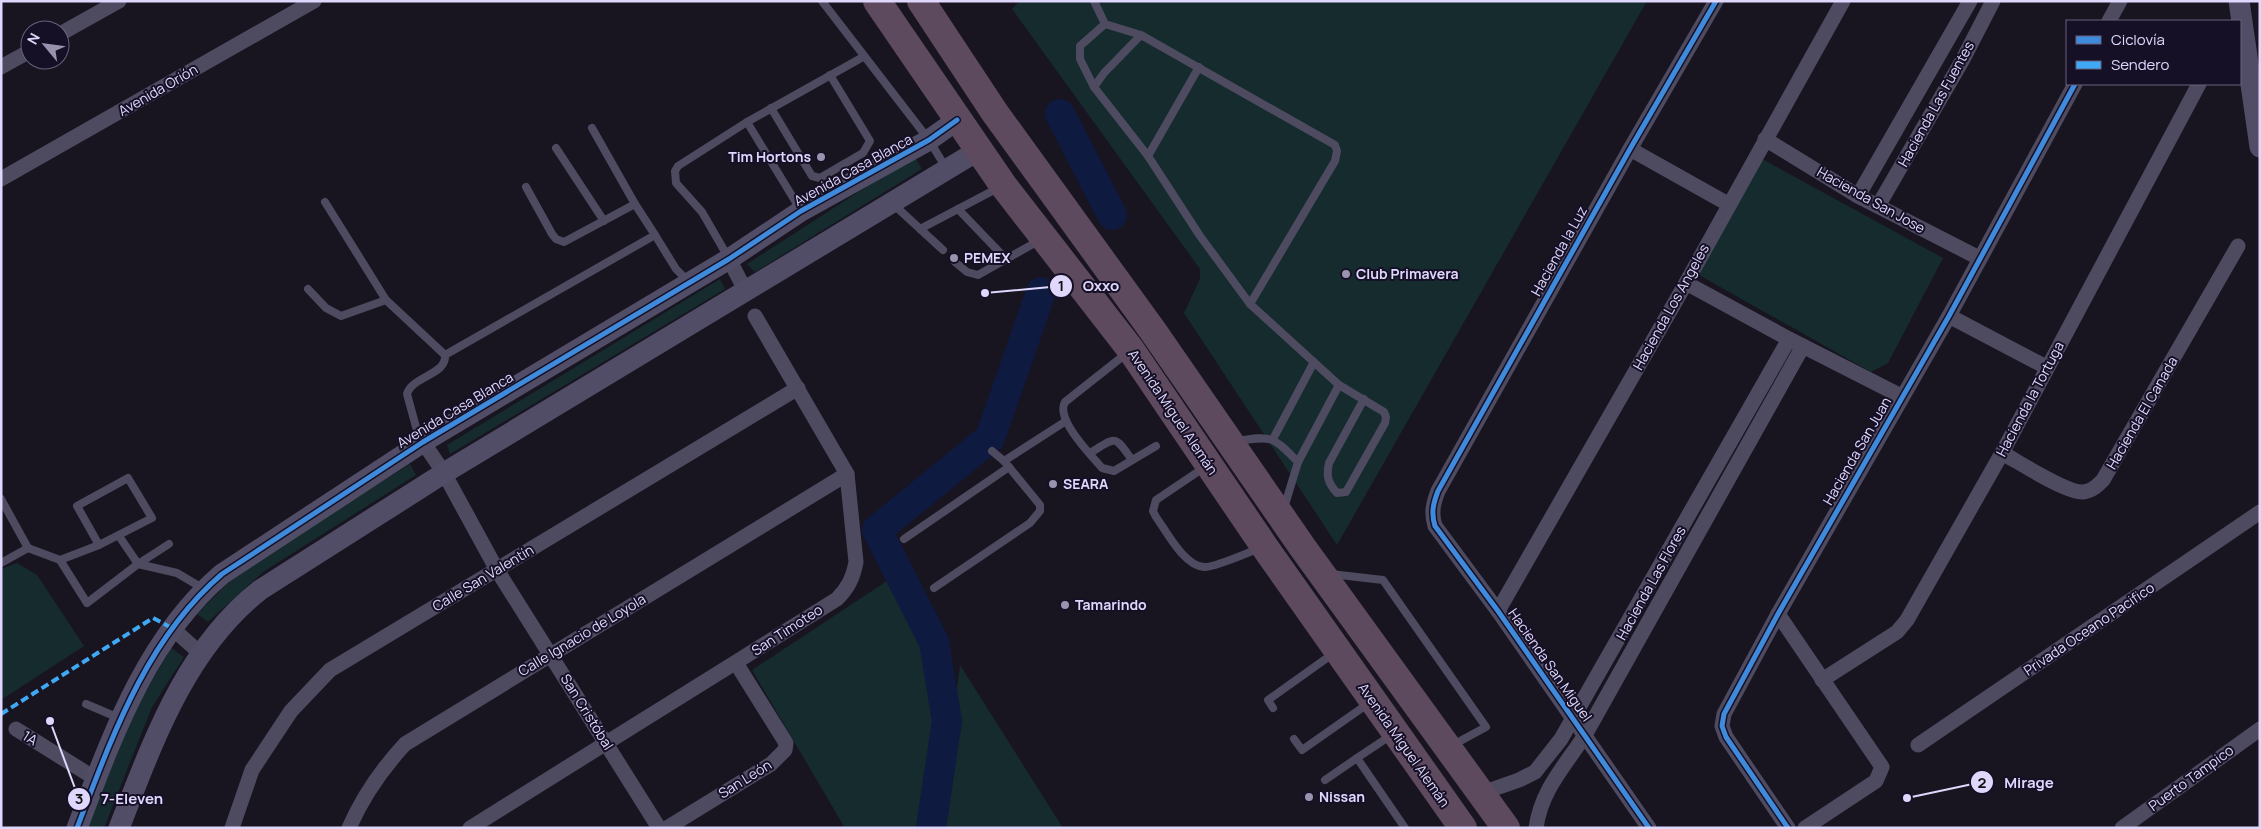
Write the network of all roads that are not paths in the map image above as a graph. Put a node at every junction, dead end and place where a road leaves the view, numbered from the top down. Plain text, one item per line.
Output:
1 (119, 1) edge
2 (314, 1) edge
3 (822, 1) edge
4 (877, 1) edge
5 (922, 1) edge
6 (1094, 1) edge
7 (1716, 1) edge
8 (1844, 1) edge
9 (1970, 1) edge
10 (1993, 1) edge
11 (2120, 1) edge
12 (2239, 1) edge
13 (2110, 20) edge
14 (1105, 24) junction
15 (70, 28) edge
16 (1141, 35) junction
17 (1942, 50) junction
18 (20, 57) edge
19 (863, 57) junction
20 (1962, 61) junction
21 (1, 67) edge
22 (1199, 67) junction
23 (830, 76) junction
24 (2074, 85) edge
25 (2198, 85) edge
26 (1094, 87) junction
27 (771, 108) junction
28 (957, 120) junction
29 (747, 122) junction
30 (592, 128) dead end
31 (1765, 139) junction
32 (929, 140) junction
33 (2260, 147) edge
34 (556, 148) dead end
35 (1630, 149) junction
36 (979, 150) junction
37 (1148, 156) junction
38 (946, 168) junction
39 (1, 179) edge
40 (1004, 185) junction
41 (526, 186) dead end
42 (1858, 196) junction
43 (325, 202) dead end
44 (892, 202) junction
45 (635, 204) junction
46 (1728, 204) junction
47 (1878, 206) junction
48 (958, 210) junction
49 (801, 211) junction
50 (604, 221) junction
51 (920, 229) junction
52 (655, 235) junction
53 (1045, 237) junction
54 (2238, 246) dead end
55 (943, 250) dead end
56 (1979, 258) junction
57 (729, 259) junction
58 (1006, 259) junction
59 (955, 262) dead end
60 (689, 283) junction
61 (1686, 283) junction
62 (308, 289) dead end
63 (745, 290) junction
64 (386, 300) junction
65 (1250, 304) junction
66 (755, 316) dead end
67 (1949, 316) junction
68 (1789, 339) junction
69 (1803, 346) junction
70 (1131, 350) junction
71 (445, 355) junction
72 (1314, 362) junction
73 (2046, 367) junction
74 (1339, 385) junction
75 (798, 388) junction
76 (1902, 396) junction
77 (1364, 399) junction
78 (1066, 422) junction
79 (1273, 439) junction
80 (423, 442) junction
81 (1230, 442) junction
82 (1156, 446) dead end
83 (992, 451) dead end
84 (1090, 453) junction
85 (2002, 453) junction
86 (1132, 460) junction
87 (1298, 462) junction
88 (1006, 464) junction
89 (1209, 464) junction
90 (444, 473) junction
91 (847, 474) junction
92 (1, 498) edge
93 (2260, 512) edge
94 (1432, 516) joint
95 (1281, 517) junction
96 (119, 536) junction
97 (904, 539) dead end
98 (169, 544) dead end
99 (99, 545) junction
100 (1264, 546) junction
101 (28, 548) junction
102 (60, 560) junction
103 (1, 563) edge
104 (138, 564) junction
105 (497, 570) junction
106 (1320, 572) junction
107 (204, 588) junction
108 (934, 588) dead end
109 (1498, 611) junction
110 (1778, 614) junction
111 (172, 628) junction
112 (1337, 650) junction
113 (201, 654) junction
114 (551, 654) junction
115 (736, 663) junction
116 (1822, 680) junction
117 (1372, 700) junction
118 (86, 704) dead end
119 (1273, 708) dead end
120 (121, 719) junction
121 (1574, 719) junction
122 (2260, 728) edge
123 (16, 729) dead end
124 (1395, 732) junction
125 (1585, 736) junction
126 (1294, 739) dead end
127 (607, 743) junction
128 (1918, 746) dead end
129 (1447, 748) junction
130 (1356, 758) junction
131 (96, 779) junction
132 (1325, 780) dead end
133 (1482, 793) junction
134 (122, 827) edge
135 (1462, 827) edge
136 (77, 828) edge
137 (232, 828) edge
138 (349, 828) edge
139 (470, 828) edge
140 (659, 828) edge
141 (667, 828) edge
142 (1405, 828) edge
143 (1506, 828) edge
144 (1536, 828) edge
145 (1649, 828) edge
146 (1788, 828) edge
147 (1805, 828) edge
148 (2122, 828) edge

1 - 15 street
2 - 39 street, Avenida Orión
3 - 19 lane
4 - 28 highway, Avenida Miguel Alemán
5 - 81 highway, Avenida Miguel Alemán
6 - 14 lane
7 - 35 street, Hacienda la Luz
8 - 31 street, Hacienda Los Angeles
9 - 17 street, Hacienda Las Fuentes
10 - 20 street, Hacienda Las Fuentes
11 - 13 street
12 - 33 street
14 - 16 lane
14 - 26 lane
16 - 22 lane
16 - 26 lane
17 - 20 street
17 - 42 street, Hacienda Las Fuentes
18 - 21 street
19 - 23 lane
19 - 32 lane
20 - 47 street, Hacienda Las Fuentes
22 - 37 lane
22 - 65 lane
23 - 27 lane
23 - 27 lane
24 - 56 street, Hacienda San Juan
25 - 73 street, Hacienda la Tortuga
26 - 37 lane
27 - 29 lane
28 - 32 street, Avenida Casa Blanca
28 - 36 highway, Avenida Miguel Alemán
29 - 49 lane
29 - 57 lane
30 - 45 lane
31 - 42 street, Hacienda San Jose
31 - 46 street, Hacienda Los Angeles
32 - 38 lane
32 - 49 street, Avenida Casa Blanca
34 - 50 lane
35 - 46 street
35 - 94 street, Hacienda la Luz
36 - 38 street
36 - 40 highway, Avenida Miguel Alemán
37 - 65 lane
38 - 44 street
40 - 48 lane
40 - 53 highway, Avenida Miguel Alemán
41 - 50 lane
42 - 47 street, Hacienda San Jose
43 - 64 lane
44 - 51 lane
44 - 63 street
45 - 50 lane
45 - 52 lane
46 - 61 street, Hacienda Los Angeles
47 - 56 street, Hacienda San Jose
48 - 51 lane
48 - 58 lane
49 - 57 street, Avenida Casa Blanca
51 - 55 lane
52 - 60 lane
52 - 71 lane
53 - 58 lane
53 - 70 highway, Avenida Miguel Alemán
54 - 85 street, Hacienda El Canada
56 - 67 street, Hacienda San Juan
57 - 60 street, Avenida Casa Blanca
57 - 63 street
58 - 59 lane
60 - 80 street, Avenida Casa Blanca
61 - 68 street
61 - 109 street, Hacienda Los Angeles
62 - 64 lane
63 - 90 street
64 - 71 lane
65 - 72 lane
66 - 75 street, San Timoteo
67 - 73 street
67 - 76 street, Hacienda San Juan
68 - 69 street
68 - 121 street, Hacienda Las Flores
69 - 76 street
69 - 125 street, Hacienda Las Flores
70 - 78 lane
70 - 89 highway, Avenida Miguel Alemán
71 - 80 lane
72 - 74 lane
72 - 79 lane
73 - 85 street, Hacienda la Tortuga
74 - 77 lane
74 - 87 lane
75 - 91 street, San Timoteo
75 - 105 street, Calle San Valentín
76 - 110 street, Hacienda San Juan
77 - 77 lane
78 - 84 lane
78 - 88 lane
79 - 81 lane
79 - 87 lane
80 - 90 street, San Cristóbal
80 - 107 street, Avenida Casa Blanca
81 - 95 highway, Avenida Miguel Alemán
82 - 86 lane
83 - 88 lane
84 - 86 lane
84 - 86 lane
85 - 116 street, Hacienda la Tortuga
87 - 95 lane
88 - 97 lane
88 - 108 lane
89 - 100 highway, Avenida Miguel Alemán
89 - 100 lane
90 - 105 street, San Cristóbal
90 - 113 street
91 - 114 street, Calle Ignacio de Loyola
91 - 115 street, San Timoteo
92 - 101 lane
93 - 128 street, Privada Oceano Pacifico
94 - 109 street, Hacienda San Miguel
95 - 106 highway, Avenida Miguel Alemán
96 - 99 lane
96 - 99 lane
96 - 104 lane
98 - 104 lane
99 - 102 lane
100 - 112 highway, Avenida Miguel Alemán
101 - 102 lane
101 - 103 lane
102 - 104 lane
104 - 107 lane
105 - 114 street, San Cristóbal
105 - 137 street, Calle San Valentín
106 - 129 highway, Avenida Miguel Alemán
106 - 129 lane
107 - 111 street, Avenida Casa Blanca
109 - 121 street, Hacienda San Miguel
110 - 116 street
110 - 146 street, Hacienda San Juan
111 - 113 street
111 - 120 street, Avenida Casa Blanca
112 - 117 highway, Avenida Miguel Alemán
112 - 119 lane
113 - 134 street
114 - 127 street, San Cristóbal
114 - 138 street, Calle Ignacio de Loyola
115 - 127 street, San Timoteo
115 - 141 street, San León
116 - 147 street
117 - 124 highway, Avenida Miguel Alemán
117 - 126 lane
118 - 120 lane
120 - 131 street, Avenida Casa Blanca
121 - 125 street, Hacienda San Miguel
121 - 133 street, Hacienda Las Flores
122 - 148 street, Puerto Tampico
123 - 131 street, 1A
124 - 130 lane
124 - 135 highway, Avenida Miguel Alemán
125 - 144 street, Hacienda Las Flores
125 - 145 street, Hacienda San Miguel
127 - 139 street, San Timoteo
127 - 140 street, San Cristóbal
129 - 133 highway, Avenida Miguel Alemán
130 - 132 lane
130 - 142 lane
131 - 136 street, Avenida Casa Blanca
133 - 143 highway, Avenida Miguel Alemán

